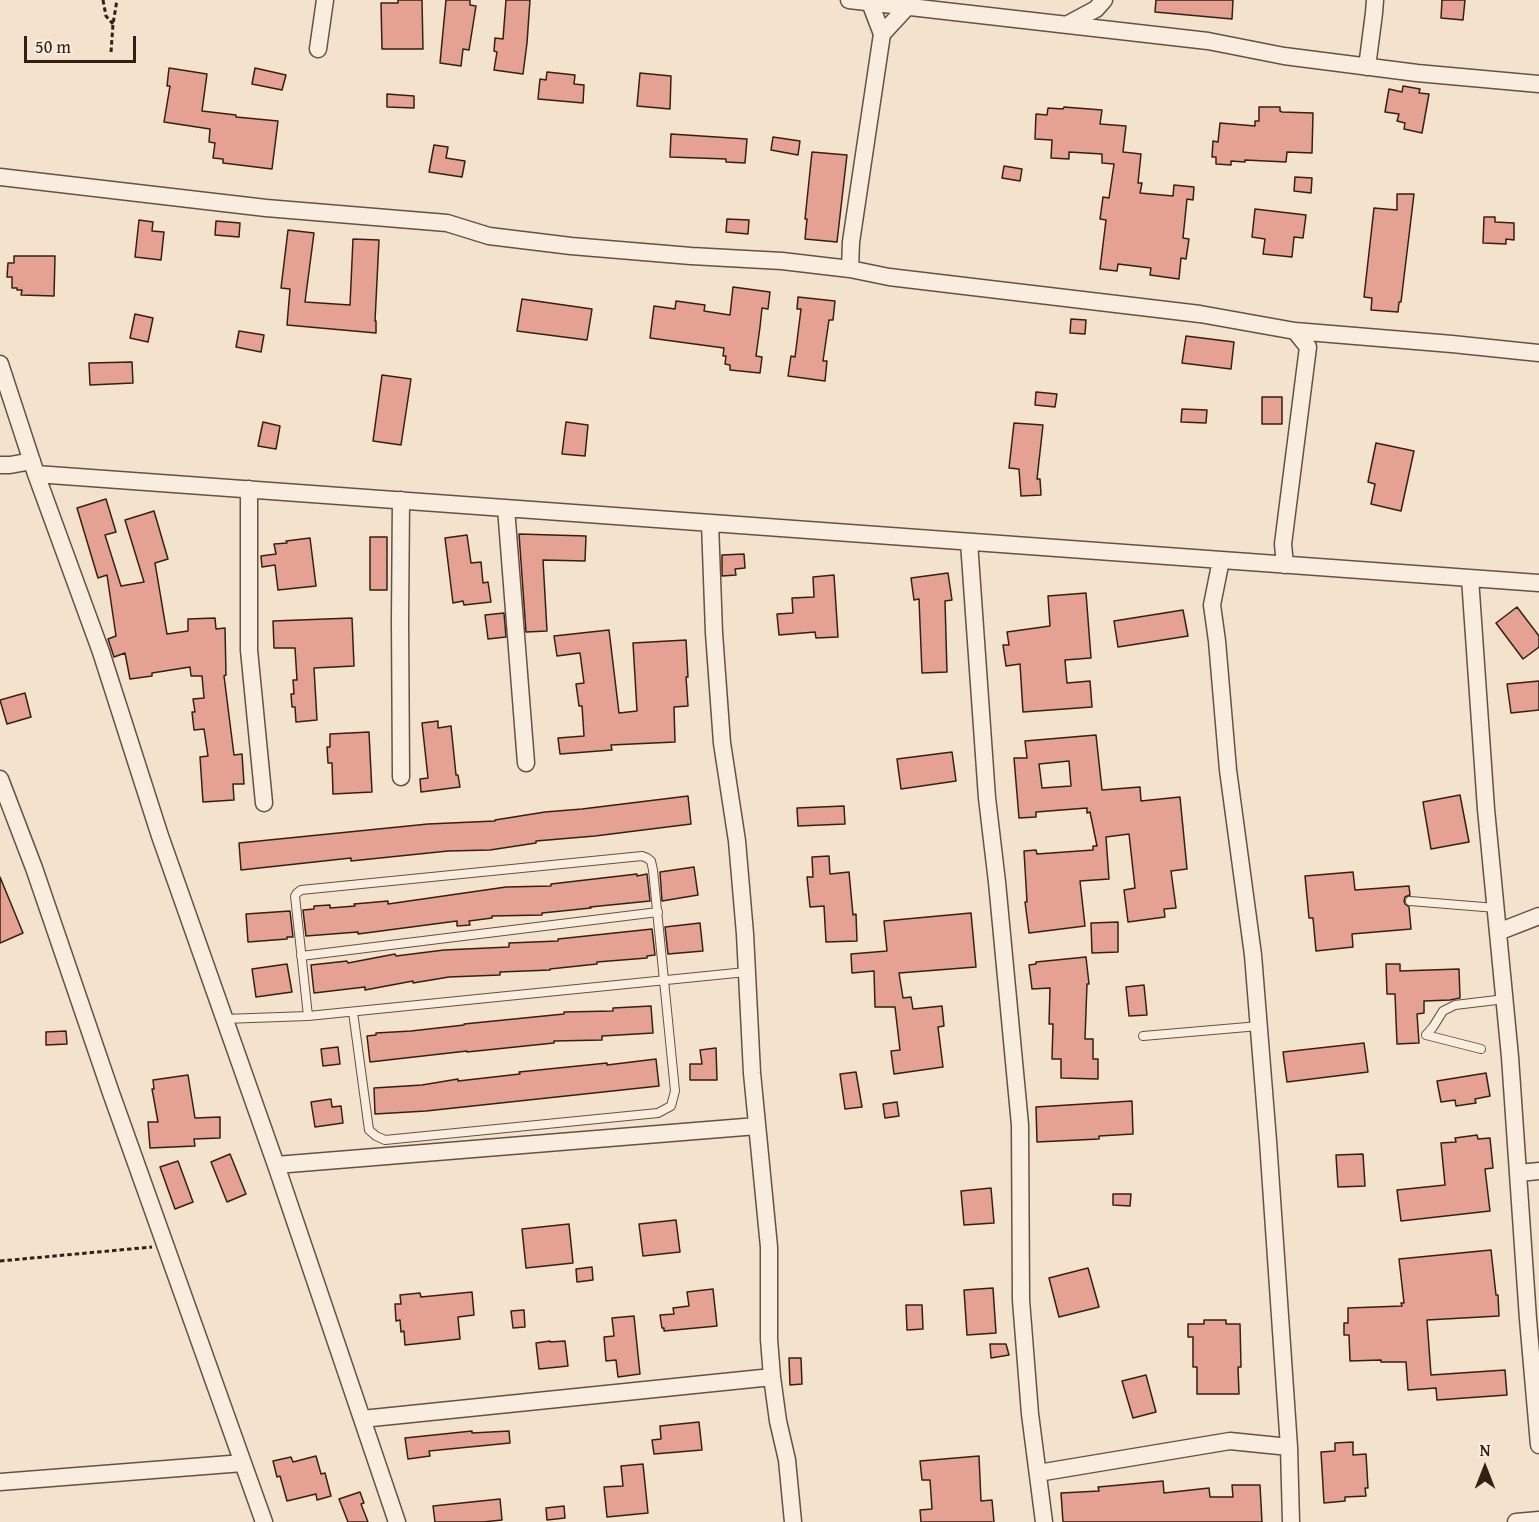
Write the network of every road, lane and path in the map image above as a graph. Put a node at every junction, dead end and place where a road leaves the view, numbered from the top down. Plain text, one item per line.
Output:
1 (103, 0) edge
2 (117, 0) edge
3 (325, 0) edge
4 (849, 0) edge
5 (1104, 0) edge
6 (1375, 0) edge
7 (870, 1) edge
8 (907, 7) junction
9 (113, 24) junction
10 (1068, 24) junction
11 (882, 34) junction
12 (318, 49) dead end
13 (111, 52) dead end
14 (1367, 67) junction
15 (1539, 84) edge
16 (0, 177) edge
17 (850, 269) junction
18 (1295, 331) junction
19 (1332, 334) junction
20 (1308, 347) junction
21 (1539, 353) edge
22 (0, 364) edge
23 (0, 465) edge
24 (34, 467) junction
25 (249, 489) junction
26 (401, 500) junction
27 (506, 508) junction
28 (710, 523) junction
29 (969, 542) junction
30 (1221, 560) junction
31 (1285, 565) junction
32 (1470, 578) junction
33 (1539, 583) edge
34 (526, 763) dead end
35 (401, 777) dead end
36 (0, 779) edge
37 (264, 803) dead end
38 (3, 805) edge
39 (1410, 901) dead end
40 (1496, 908) junction
41 (658, 912) junction
42 (1539, 916) edge
43 (1498, 932) junction
44 (302, 956) junction
45 (746, 972) junction
46 (664, 980) junction
47 (1505, 999) junction
48 (353, 1012) junction
49 (308, 1016) junction
50 (224, 1019) junction
51 (1259, 1026) junction
52 (1143, 1036) dead end
53 (1481, 1049) dead end
54 (757, 1126) junction
55 (276, 1166) junction
56 (1539, 1171) edge
57 (1519, 1173) junction
58 (165, 1246) junction
59 (0, 1261) edge
60 (772, 1377) junction
61 (362, 1419) junction
62 (1539, 1437) edge
63 (1289, 1447) junction
64 (243, 1463) junction
65 (1038, 1473) junction
66 (0, 1482) edge
67 (1539, 1520) edge
68 (264, 1522) edge
69 (397, 1522) edge
70 (793, 1522) edge
71 (1044, 1522) edge
72 (1291, 1522) edge
73 (1516, 1522) edge

1 - 9 path
2 - 9 path
3 - 12 street
4 - 7 street
5 - 10 street
6 - 14 street
7 - 8 street
7 - 11 street
8 - 10 street
8 - 11 street
9 - 13 path
10 - 14 street
11 - 17 street
14 - 15 street
16 - 17 street
17 - 18 street
18 - 19 street
18 - 20 street
19 - 20 street
19 - 21 street
20 - 31 street
22 - 24 street
23 - 24 street
24 - 25 street
24 - 50 street
25 - 26 street
25 - 37 street
26 - 27 street
26 - 35 street
27 - 28 street
27 - 34 street
28 - 29 street
28 - 45 street
29 - 30 street
29 - 65 street
30 - 31 street
30 - 51 street
31 - 32 street
32 - 33 street
32 - 40 street
36 - 38 street
38 - 58 street
39 - 40 lane
40 - 43 street
41 - 44 lane
41 - 44 lane
41 - 46 lane
42 - 43 street
43 - 47 street
44 - 49 lane
45 - 46 lane
45 - 54 street
46 - 48 lane
46 - 48 lane
47 - 53 lane
47 - 57 street
48 - 49 lane
49 - 50 lane
50 - 55 street
51 - 52 lane
51 - 63 street
54 - 55 street
54 - 60 street
55 - 61 street
56 - 57 street
57 - 62 street
58 - 59 path
58 - 64 street
60 - 61 street
60 - 70 street
61 - 69 street
63 - 65 street
63 - 72 street
64 - 66 street
64 - 68 street
65 - 71 street
67 - 73 street

